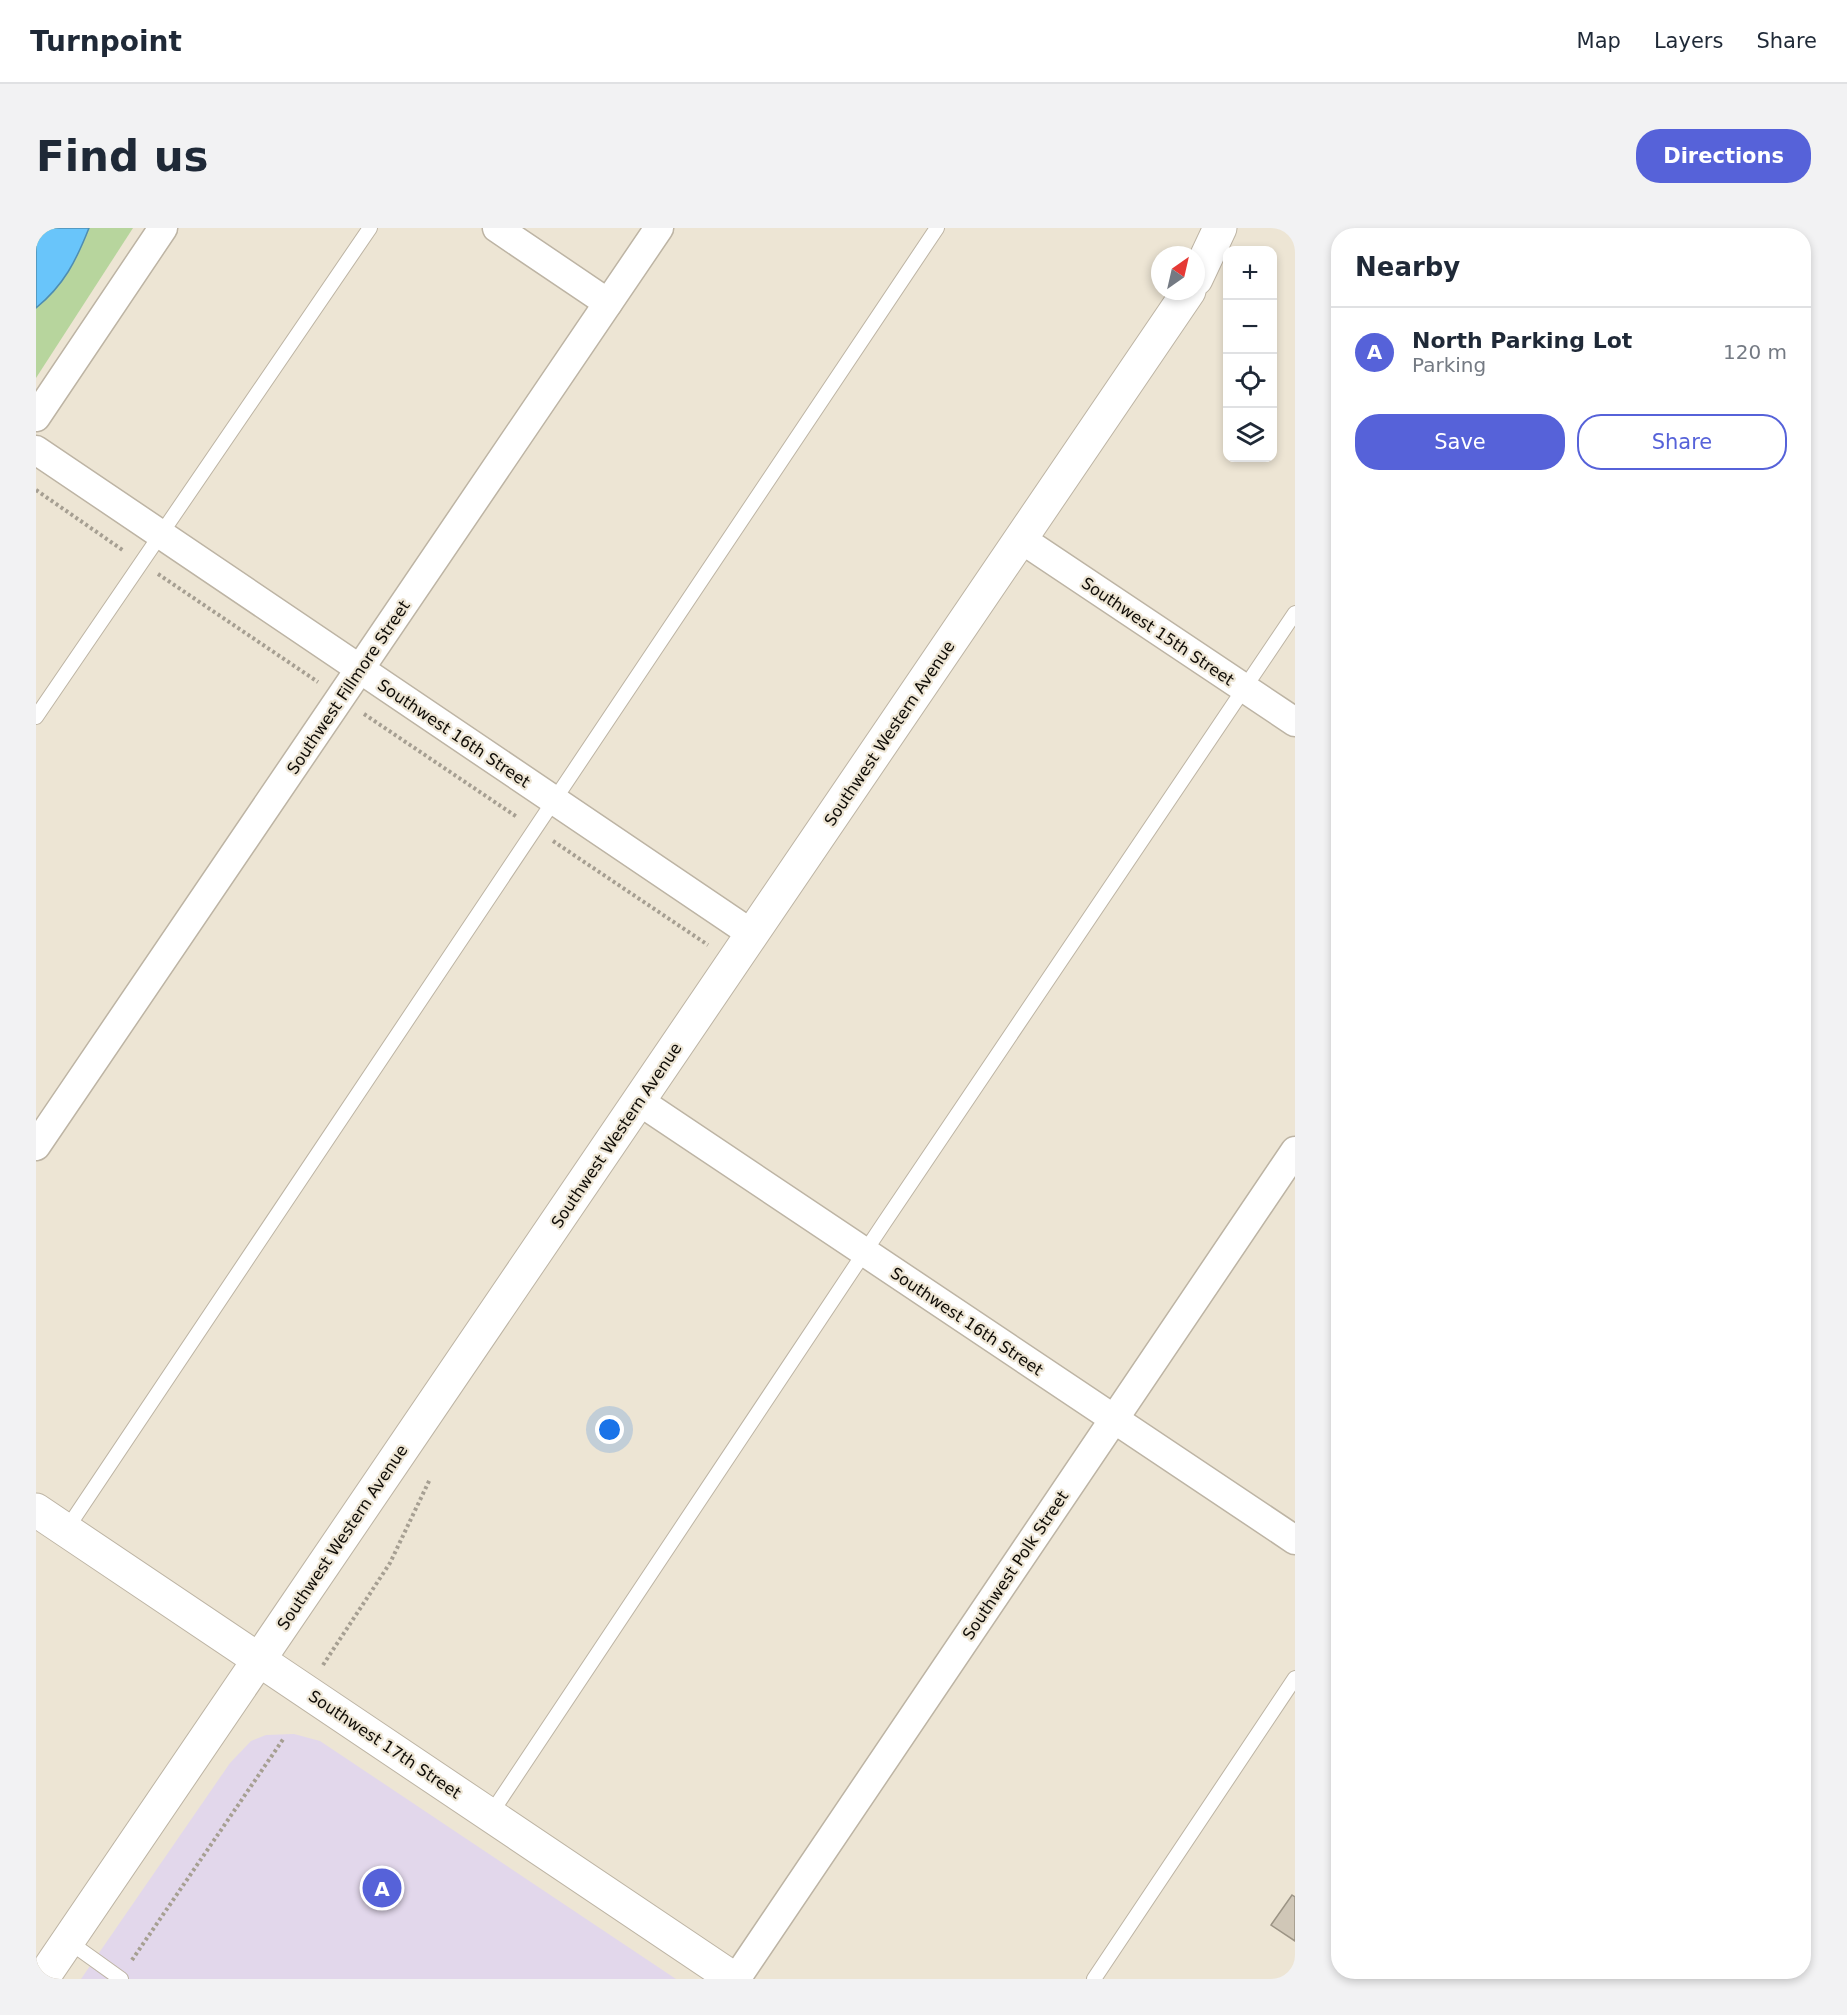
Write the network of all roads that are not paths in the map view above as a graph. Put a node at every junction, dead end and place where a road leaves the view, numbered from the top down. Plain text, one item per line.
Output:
1 (163, 228) edge
2 (370, 228) edge
3 (496, 228) edge
4 (659, 228) edge
5 (937, 228) edge
6 (1220, 228) edge
7 (1205, 260) edge
8 (1183, 300) edge
9 (608, 303) junction
10 (36, 417) edge
11 (36, 450) edge
12 (160, 535) junction
13 (1021, 539) junction
14 (1295, 613) edge
15 (360, 669) junction
16 (1244, 688) junction
17 (36, 717) edge
18 (1295, 722) edge
19 (554, 801) junction
20 (752, 934) junction
21 (639, 1101) junction
22 (36, 1146) edge
23 (1295, 1151) edge
24 (864, 1252) junction
25 (1114, 1419) junction
26 (48, 1521) edge
27 (1295, 1540) edge
28 (259, 1660) junction
29 (1295, 1678) edge
30 (490, 1815) junction
31 (68, 1941) junction
32 (120, 1978) edge
33 (42, 1979) edge
34 (735, 1979) edge
35 (1094, 1979) edge

1 - 10 street
2 - 12 lane
3 - 9 street
4 - 9 street, Southwest Fillmore Street
5 - 19 lane
6 - 7 street
8 - 13 street, Southwest Western Avenue
9 - 15 street, Southwest Fillmore Street
11 - 12 street, Southwest 16th Street
12 - 15 street, Southwest 16th Street
12 - 17 lane
13 - 16 street, Southwest 15th Street
13 - 20 street, Southwest Western Avenue
14 - 16 lane
15 - 19 street, Southwest 16th Street
15 - 22 street, Southwest Fillmore Street
16 - 18 street, Southwest 15th Street
16 - 24 lane
19 - 20 street, Southwest 16th Street
19 - 26 lane
20 - 21 street, Southwest Western Avenue
21 - 24 street, Southwest 16th Street
21 - 28 street, Southwest Western Avenue
23 - 25 street, Southwest Polk Street
24 - 25 street, Southwest 16th Street
24 - 30 lane
25 - 27 street, Southwest 16th Street
25 - 34 street, Southwest Polk Street
26 - 28 street, Southwest 17th Street
28 - 30 street, Southwest 17th Street
28 - 31 street, Southwest Western Avenue
29 - 35 lane
30 - 34 street, Southwest 17th Street
31 - 32 lane
31 - 33 street, Southwest Western Avenue

